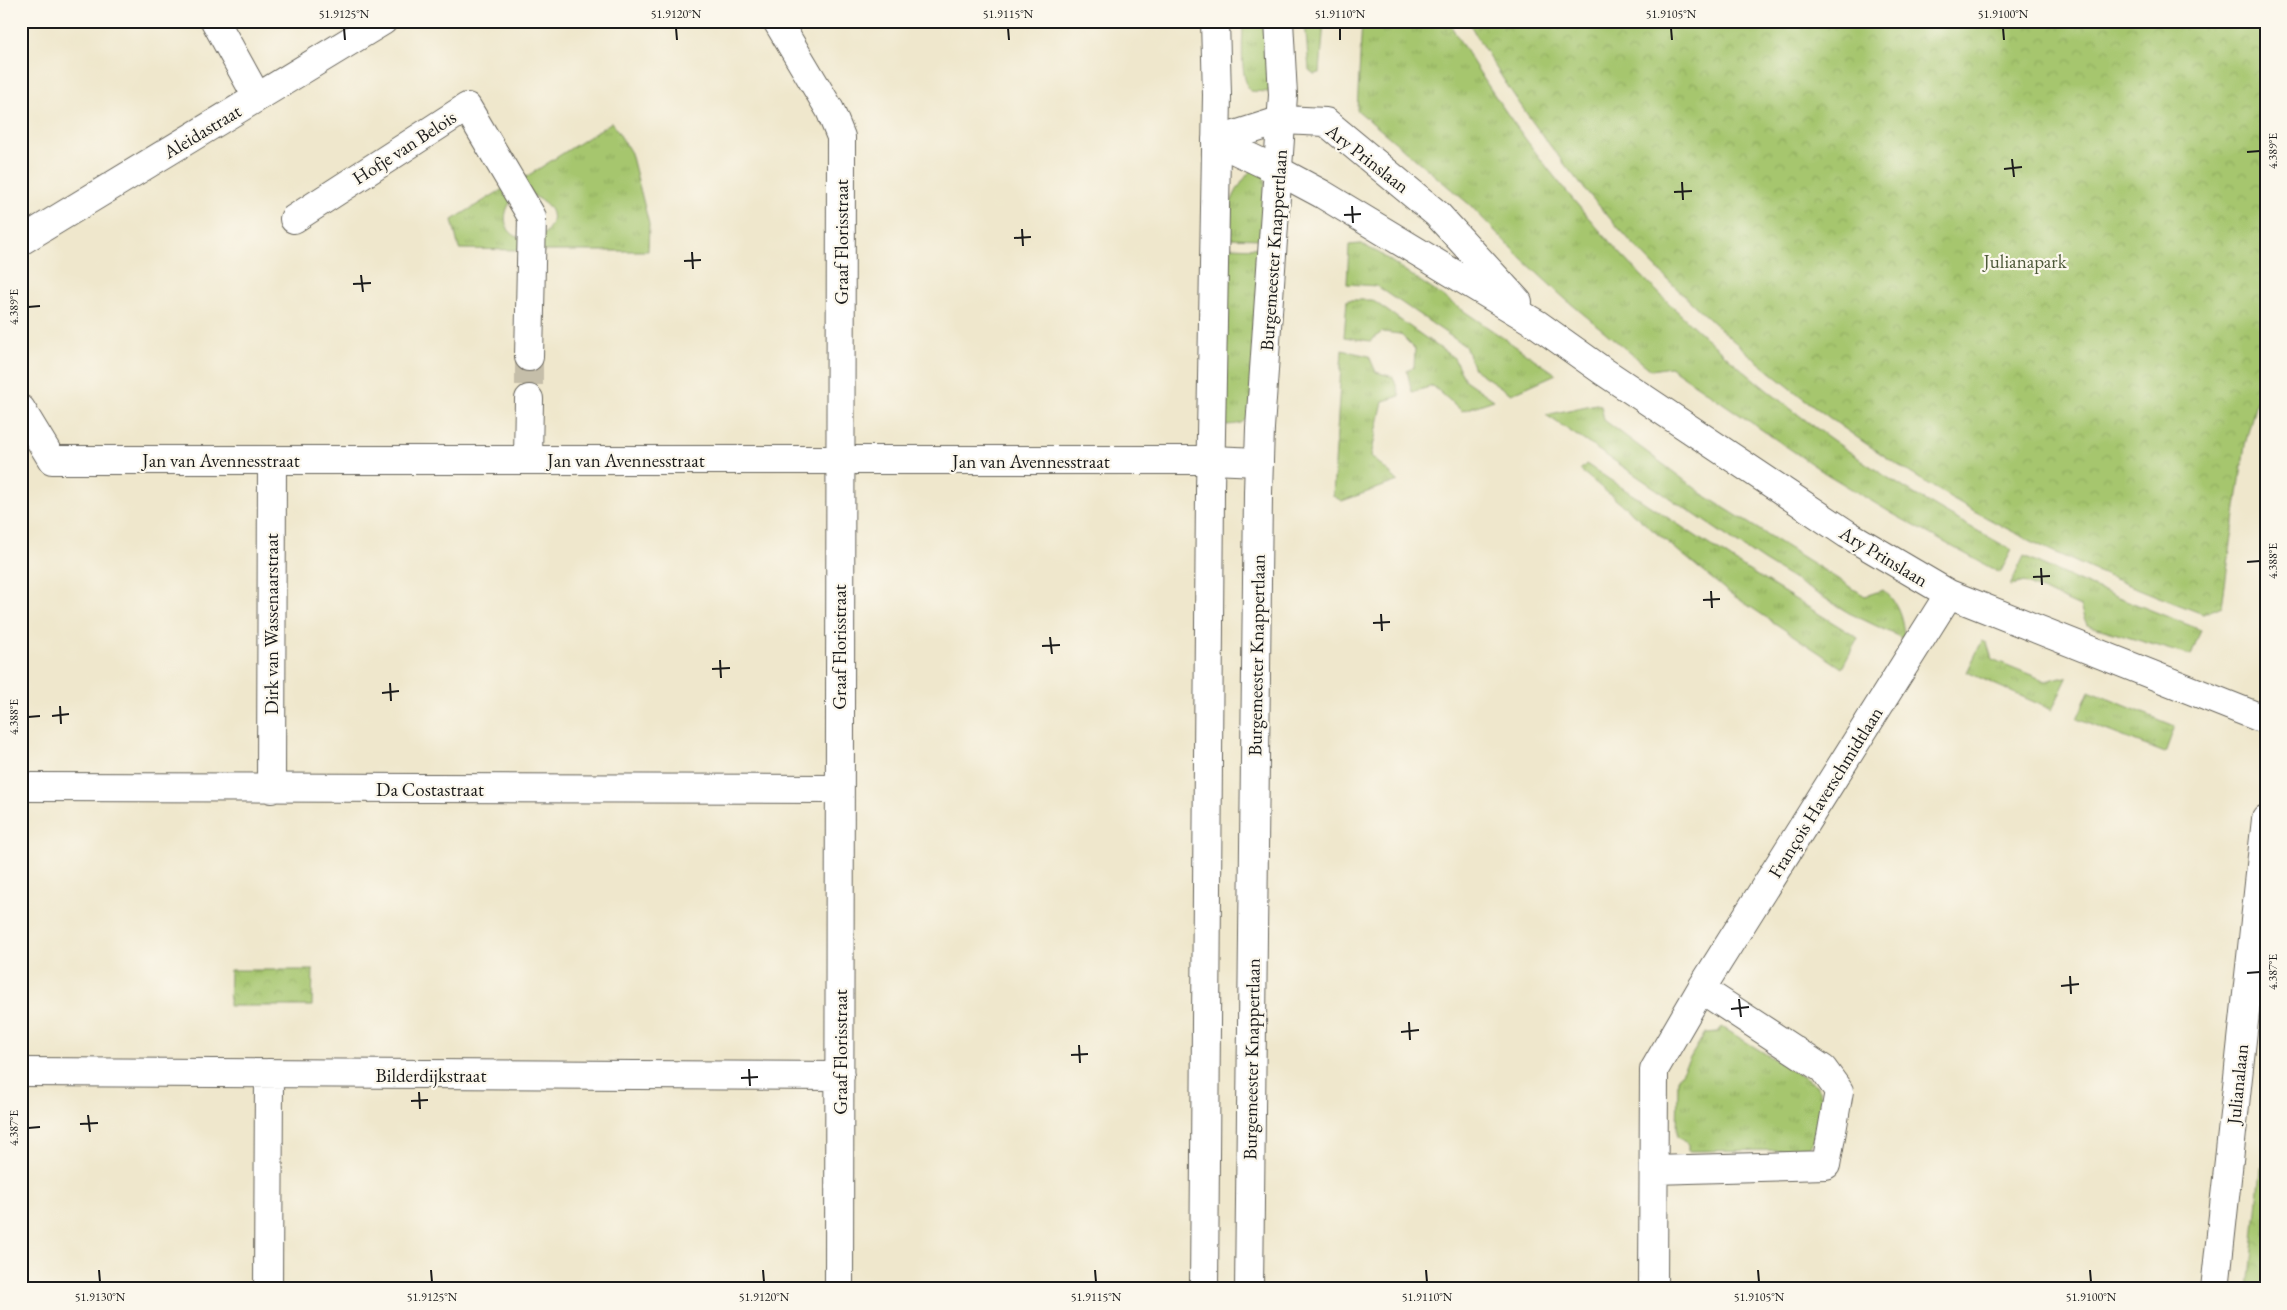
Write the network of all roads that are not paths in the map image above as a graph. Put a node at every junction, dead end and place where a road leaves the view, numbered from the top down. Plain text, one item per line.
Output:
1 (215, 21) edge
2 (383, 21) edge
3 (777, 21) edge
4 (1215, 21) edge
5 (1279, 21) edge
6 (258, 97) junction
7 (1282, 120) junction
8 (1216, 141) junction
9 (1279, 171) junction
10 (294, 219) dead end
11 (21, 241) edge
12 (1538, 324) junction
13 (529, 357) tunnel mouth
14 (530, 399) tunnel mouth
15 (21, 409) edge
16 (272, 460) junction
17 (528, 460) junction
18 (840, 460) junction
19 (1211, 460) junction
20 (1259, 462) junction
21 (1949, 594) junction
22 (2266, 720) edge
23 (21, 787) edge
24 (271, 788) junction
25 (839, 790) junction
26 (2266, 819) edge
27 (1702, 989) junction
28 (21, 1072) edge
29 (269, 1074) junction
30 (840, 1076) junction
31 (1654, 1170) junction
32 (268, 1289) edge
33 (839, 1289) edge
34 (1204, 1289) edge
35 (1249, 1289) edge
36 (1653, 1289) edge
37 (2215, 1289) edge

1 - 6 street
2 - 6 street, Aleidastraat
3 - 18 street, Graaf Florisstraat
4 - 8 street
5 - 7 street, Burgemeester Knappertlaan
6 - 11 street, Aleidastraat
7 - 8 street, Ary Prinslaan
7 - 9 street, Burgemeester Knappertlaan
7 - 12 street, Ary Prinslaan
8 - 9 street, Ary Prinslaan
8 - 19 street
9 - 12 street, Ary Prinslaan
9 - 20 street, Burgemeester Knappertlaan
10 - 13 street, Hofje van Belois
12 - 21 street, Ary Prinslaan
14 - 17 street
15 - 16 street, Jan van Avennesstraat
16 - 17 street, Jan van Avennesstraat
16 - 24 street, Dirk van Wassenaarstraat
17 - 18 street, Jan van Avennesstraat
18 - 19 street, Jan van Avennesstraat
18 - 25 street, Graaf Florisstraat
19 - 20 street, Jan van Avennesstraat
19 - 34 street
20 - 35 street, Burgemeester Knappertlaan
21 - 22 street, Ary Prinslaan
21 - 27 street, François Haverschmidtlaan
23 - 24 street, Da Costastraat
24 - 25 street, Da Costastraat
25 - 30 street, Graaf Florisstraat
26 - 37 street, Julianalaan
27 - 31 street, François Haverschmidtlaan
27 - 31 street
28 - 29 street, Bilderdijkstraat
29 - 30 street, Bilderdijkstraat
29 - 32 street
30 - 33 street, Graaf Florisstraat
31 - 36 street, François Haverschmidtlaan

